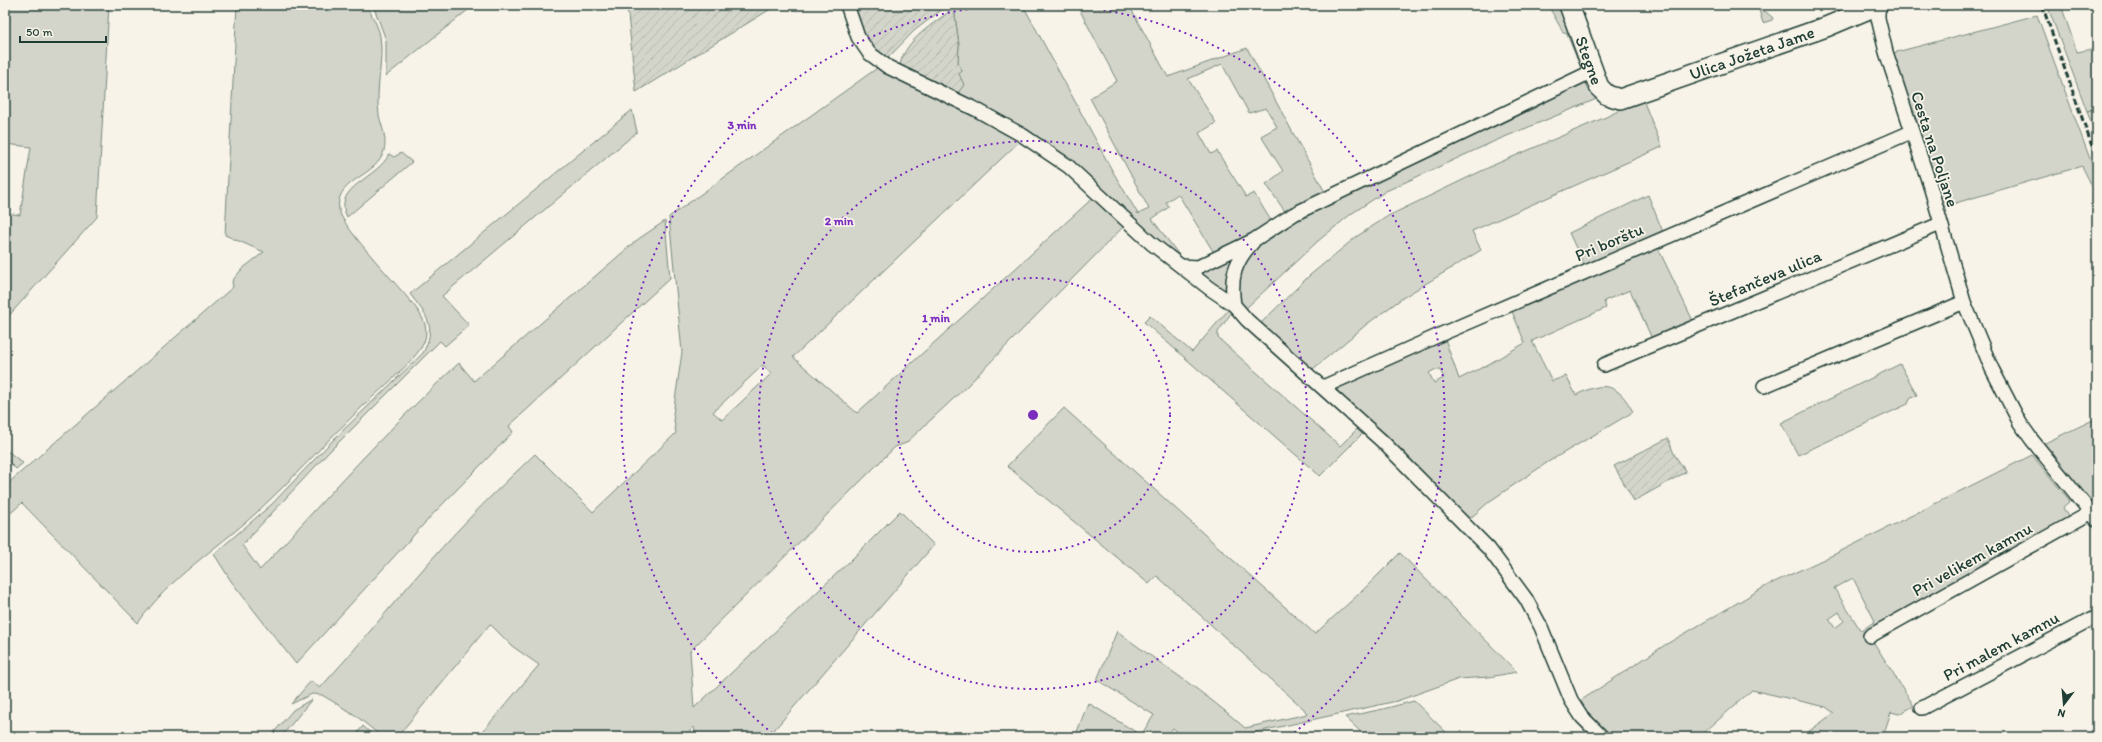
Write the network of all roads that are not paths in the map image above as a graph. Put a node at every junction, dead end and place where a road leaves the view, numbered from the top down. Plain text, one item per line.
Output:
1 (847, 5) edge
2 (1569, 5) edge
3 (1878, 5) edge
4 (1593, 71) junction
5 (1625, 99) joint
6 (1911, 132) junction
7 (1940, 224) junction
8 (1259, 237) junction
9 (1181, 266) junction
10 (1964, 302) junction
11 (1234, 304) junction
12 (1604, 365) dead end
13 (1764, 386) dead end
14 (1323, 387) junction
15 (2094, 516) edge
16 (2097, 616) edge
17 (1870, 636) dead end
18 (1922, 708) dead end
19 (1602, 737) edge

1 - 9 street
2 - 4 street, Stegne
3 - 5 street, Ulica Jožeta Jame
3 - 6 street, Cesta na Poljane
4 - 5 street, Stegne
4 - 8 street
6 - 7 street, Cesta na Poljane
6 - 14 street, Pri borštu
7 - 10 street, Cesta na Poljane
7 - 12 street, Štefančeva ulica
8 - 9 street
8 - 11 street
9 - 11 street
10 - 13 street
10 - 15 street, Cesta na Poljane
11 - 14 street
14 - 19 street
15 - 17 street, Pri velikem kamnu
16 - 18 street, Pri malem kamnu

